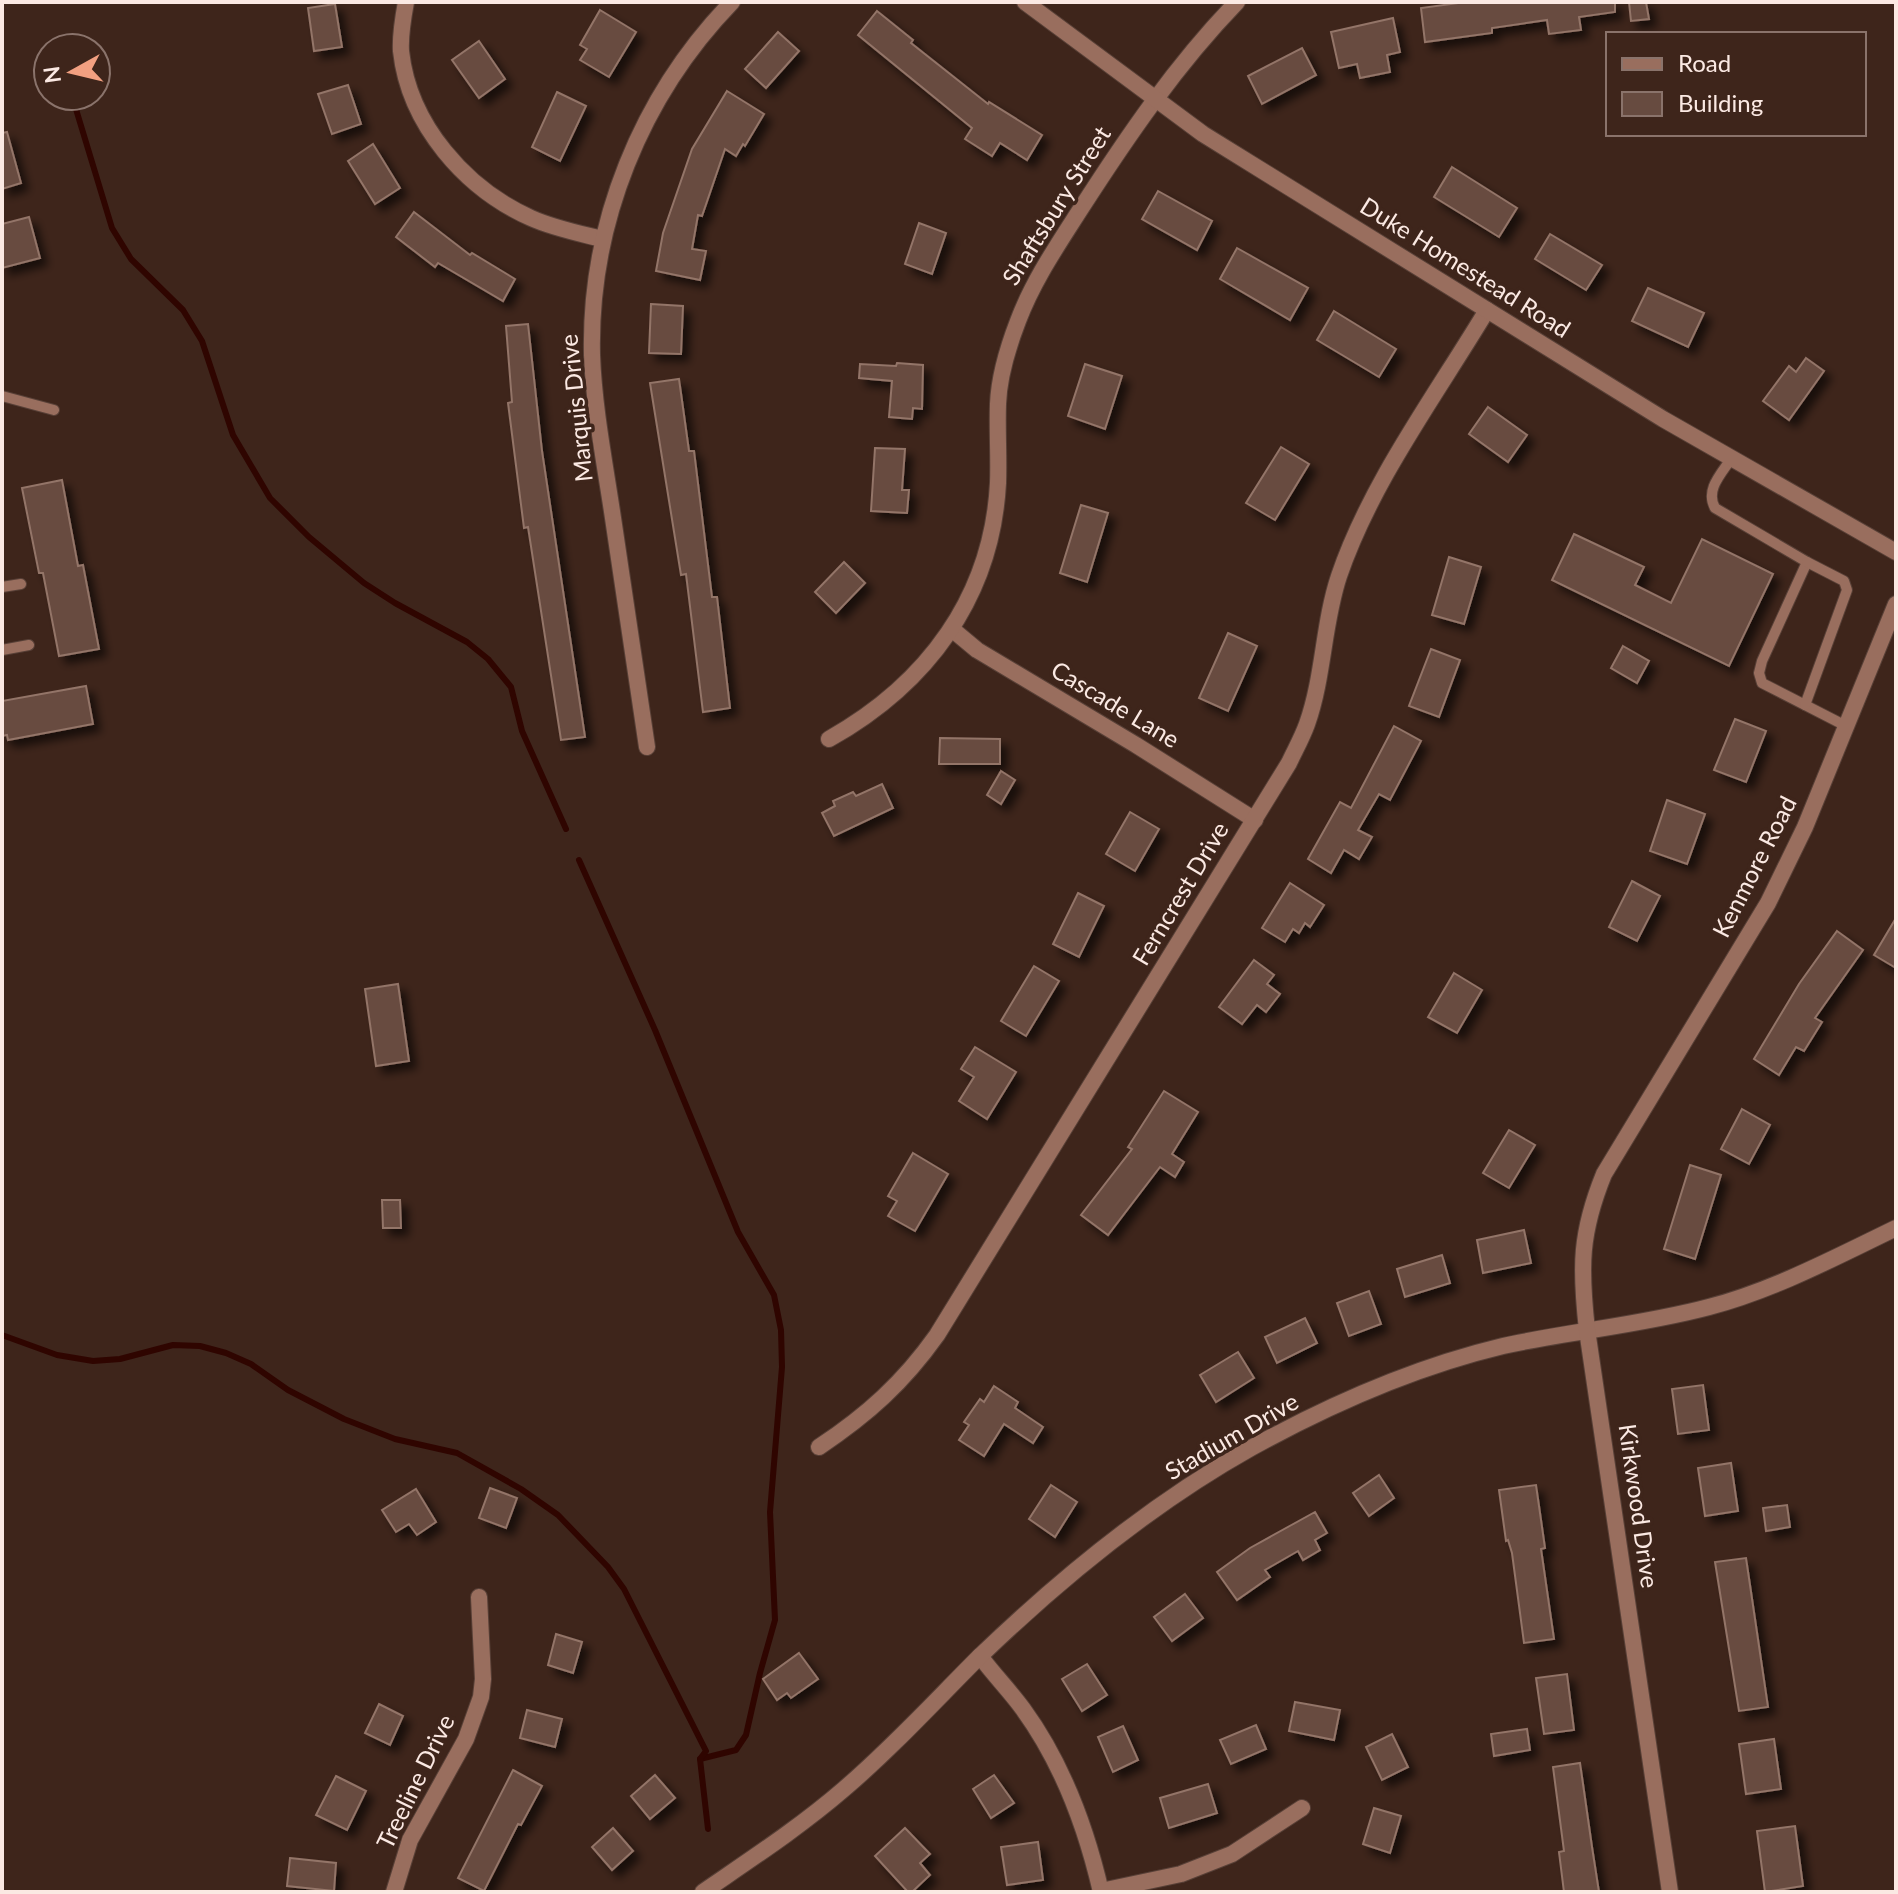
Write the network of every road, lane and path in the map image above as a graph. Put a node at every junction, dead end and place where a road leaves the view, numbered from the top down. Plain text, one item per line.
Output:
1 (406, 2) edge
2 (732, 2) edge
3 (1025, 2) edge
4 (1237, 2) edge
5 (1155, 99) junction
6 (602, 239) junction
7 (1487, 310) junction
8 (2, 396) edge
9 (54, 410) dead end
10 (1731, 459) junction
11 (1896, 552) edge
12 (1807, 562) junction
13 (21, 584) dead end
14 (2, 587) edge
15 (1896, 604) edge
16 (953, 630) junction
17 (29, 645) dead end
18 (2, 650) edge
19 (1805, 705) junction
20 (1846, 726) junction
21 (829, 739) dead end
22 (647, 747) dead end
23 (1255, 820) junction
24 (1626, 1135) joint
25 (1896, 1228) edge
26 (1587, 1330) junction
27 (819, 1447) dead end
28 (479, 1597) dead end
29 (980, 1656) junction
30 (1302, 1808) dead end
31 (394, 1892) edge
32 (703, 1892) edge
33 (1101, 1892) edge
34 (1670, 1892) edge

1 - 6 street
2 - 6 street, Marquis Drive
3 - 5 street, Duke Homestead Road
4 - 5 street, Shaftsbury Street
5 - 7 street, Duke Homestead Road
5 - 16 street, Shaftsbury Street
6 - 22 street, Marquis Drive
7 - 10 street, Duke Homestead Road
7 - 23 street, Ferncrest Drive
8 - 9 lane
10 - 11 street, Duke Homestead Road
10 - 12 lane
12 - 19 lane
12 - 19 lane
13 - 14 lane
15 - 20 street, Kenmore Road
16 - 21 street, Shaftsbury Street
16 - 23 street, Cascade Lane
17 - 18 lane
19 - 20 lane
20 - 24 street, Kenmore Road
23 - 27 street, Ferncrest Drive
24 - 26 street, Kirkwood Drive
25 - 26 street, Stadium Drive
26 - 29 street, Stadium Drive
26 - 34 street, Kirkwood Drive
28 - 31 street, Treeline Drive
29 - 32 street, Stadium Drive
29 - 33 street
30 - 33 street

